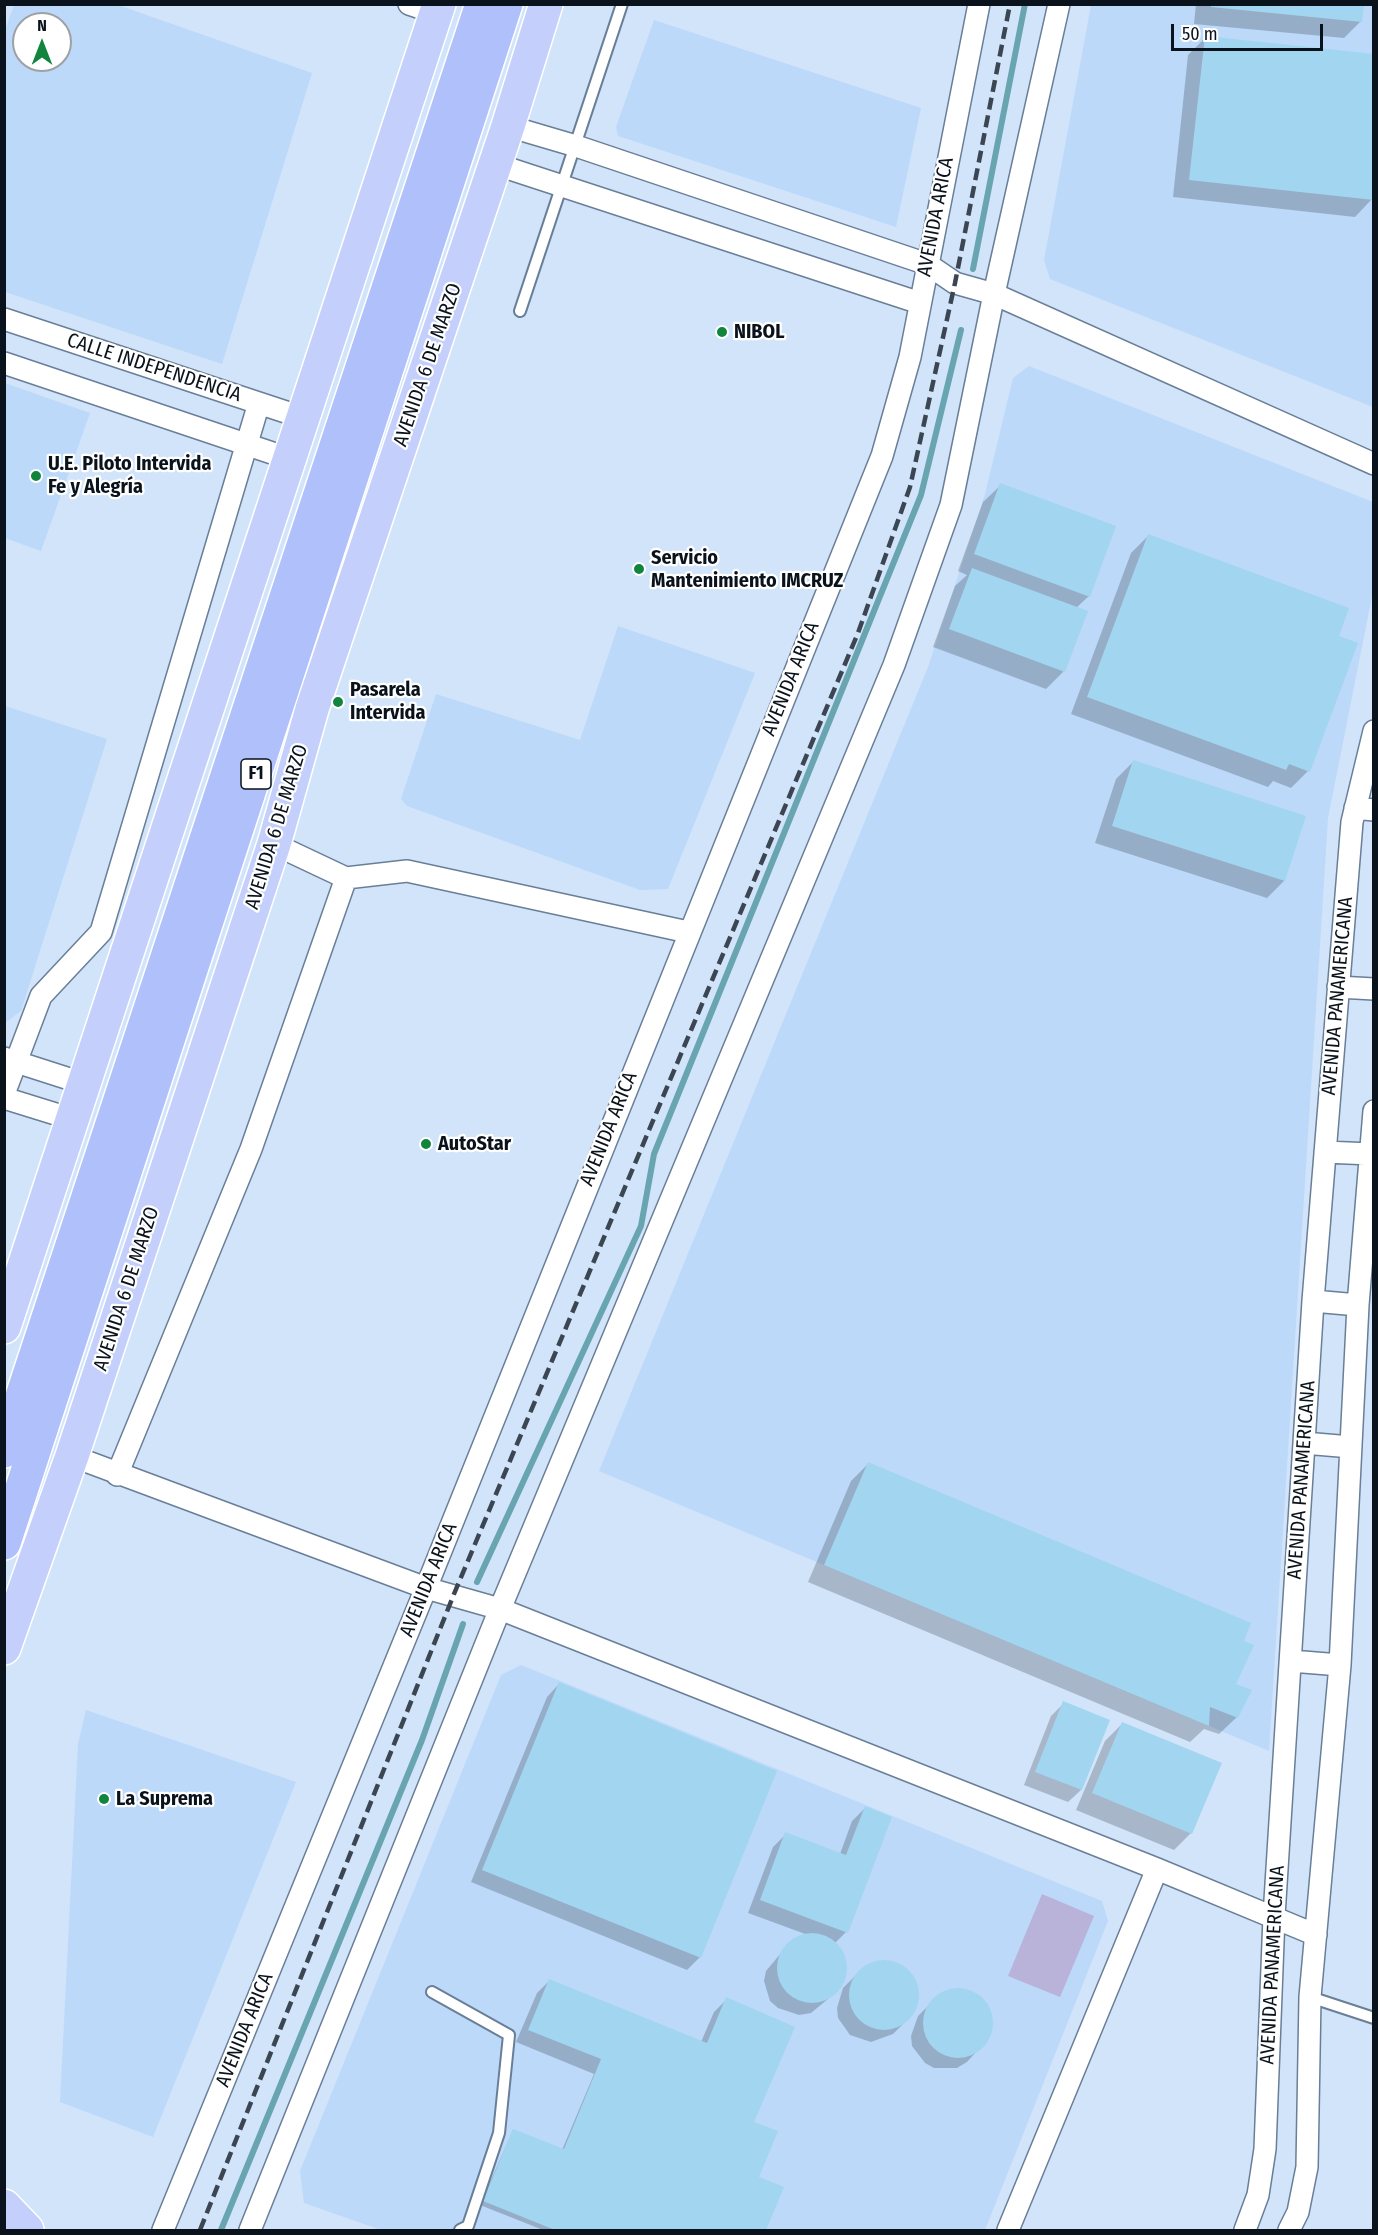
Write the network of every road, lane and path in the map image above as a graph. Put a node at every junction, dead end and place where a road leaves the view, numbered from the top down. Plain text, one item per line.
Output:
1 (482, 4) edge
2 (507, 4) edge
3 (521, 4) edge
4 (546, 4) edge
5 (621, 4) edge
6 (979, 4) edge
7 (1059, 4) edge
8 (428, 7) edge
9 (493, 47) junction
10 (508, 126) junction
11 (576, 146) junction
12 (495, 164) junction
13 (562, 185) junction
14 (927, 264) junction
15 (994, 294) junction
16 (920, 303) junction
17 (520, 311) dead end
18 (4, 319) edge
19 (4, 363) edge
20 (259, 403) junction
21 (304, 418) junction
22 (246, 444) junction
23 (290, 459) junction
24 (1374, 464) edge
25 (1374, 731) edge
26 (1364, 809) edge
27 (274, 844) junction
28 (346, 878) junction
29 (688, 932) junction
30 (1338, 987) junction
31 (1374, 989) edge
32 (9, 1060) edge
33 (85, 1084) junction
34 (4, 1096) edge
35 (1374, 1111) edge
36 (75, 1120) junction
37 (1325, 1152) junction
38 (1371, 1154) junction
39 (1313, 1301) junction
40 (1358, 1305) junction
41 (4, 1328) edge
42 (1304, 1443) junction
43 (1351, 1447) junction
44 (4, 1451) edge
45 (72, 1456) junction
46 (117, 1474) junction
47 (4, 1543) edge
48 (426, 1588) junction
49 (500, 1609) junction
50 (4, 1648) edge
51 (1290, 1661) junction
52 (1340, 1665) junction
53 (1157, 1869) junction
54 (1274, 1916) junction
55 (1316, 1935) junction
56 (432, 1992) dead end
57 (1310, 1997) junction
58 (1374, 2018) edge
59 (4, 2206) edge
60 (27, 2230) edge
61 (163, 2230) edge
62 (249, 2230) edge
63 (460, 2230) edge
64 (1008, 2230) edge
65 (1245, 2230) edge
66 (1289, 2230) edge

1 - 44 highway, F1
2 - 9 highway, AVENIDA 6 DE MARZO / F1
3 - 9 highway
4 - 10 main road, AVENIDA 6 DE MARZO
5 - 11 lane
6 - 14 street, AVENIDA ARICA
7 - 15 street
8 - 21 main road
9 - 47 highway, AVENIDA 6 DE MARZO / F1
10 - 11 street
10 - 12 main road, AVENIDA 6 DE MARZO
11 - 13 lane
11 - 14 street
12 - 13 street
12 - 27 main road, AVENIDA 6 DE MARZO
13 - 16 street
13 - 17 lane
14 - 15 street
14 - 16 street, AVENIDA ARICA
15 - 24 street
15 - 49 street
16 - 29 street, AVENIDA ARICA
18 - 20 street, CALLE INDEPENDENCIA
19 - 22 street
20 - 21 street, CALLE INDEPENDENCIA
20 - 22 street
21 - 23 main road
22 - 23 street
22 - 32 street
23 - 33 main road
25 - 26 street, AVENIDA PANAMERICANA
26 - 30 street, AVENIDA PANAMERICANA
27 - 28 street
27 - 45 main road, AVENIDA 6 DE MARZO
28 - 29 street
28 - 46 street
29 - 48 street, AVENIDA ARICA
30 - 31 street
30 - 37 street, AVENIDA PANAMERICANA
32 - 33 street
32 - 34 street
33 - 36 main road
34 - 36 street
35 - 38 street, AVENIDA PANAMERICANA
36 - 41 main road
37 - 38 street
37 - 39 street, AVENIDA PANAMERICANA
38 - 40 street, AVENIDA PANAMERICANA
39 - 40 street
39 - 42 street, AVENIDA PANAMERICANA
40 - 43 street, AVENIDA PANAMERICANA
42 - 43 street
42 - 51 street, AVENIDA PANAMERICANA
43 - 52 street, AVENIDA PANAMERICANA
45 - 46 street
45 - 50 main road, AVENIDA 6 DE MARZO
46 - 48 street
48 - 49 street
48 - 61 street, AVENIDA ARICA
49 - 53 street
49 - 62 street
51 - 52 street
51 - 54 street, AVENIDA PANAMERICANA
52 - 55 street, AVENIDA PANAMERICANA
53 - 54 street
53 - 64 street
54 - 55 street
54 - 65 street, AVENIDA PANAMERICANA
55 - 57 street, AVENIDA PANAMERICANA
56 - 63 lane
57 - 58 lane
57 - 66 street, AVENIDA PANAMERICANA
59 - 60 main road

